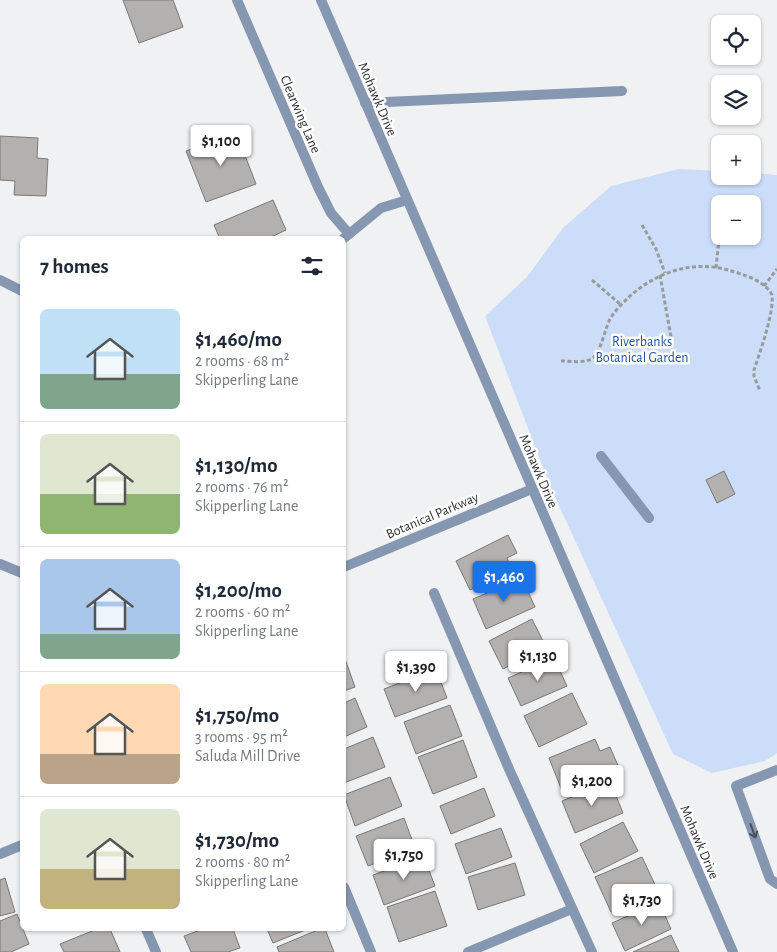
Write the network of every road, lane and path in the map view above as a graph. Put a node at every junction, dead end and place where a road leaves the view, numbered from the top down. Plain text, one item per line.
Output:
1 (237, 0) edge
2 (321, 0) edge
3 (622, 91) dead end
4 (365, 103) junction
5 (407, 200) junction
6 (642, 225) dead end
7 (346, 236) edge
8 (718, 245) edge
9 (716, 268) junction
10 (777, 269) edge
11 (665, 273) junction
12 (660, 276) junction
13 (0, 280) edge
14 (592, 280) dead end
15 (764, 286) junction
16 (20, 290) edge
17 (620, 304) junction
18 (672, 337) dead end
19 (561, 361) dead end
20 (760, 391) dead end
21 (601, 456) dead end
22 (532, 488) junction
23 (649, 518) dead end
24 (0, 564) edge
25 (346, 566) edge
26 (20, 572) edge
27 (434, 593) dead end
28 (777, 770) edge
29 (20, 846) edge
30 (0, 854) edge
31 (774, 881) edge
32 (346, 892) edge
33 (572, 910) junction
34 (147, 931) edge
35 (156, 952) edge
36 (371, 952) edge
37 (468, 952) edge
38 (592, 952) edge
39 (732, 952) edge

1 - 7 street, Clearwing Lane
2 - 4 street, Mohawk Drive
3 - 4 street
4 - 5 street, Mohawk Drive
5 - 7 street
5 - 22 street, Mohawk Drive
6 - 11 path
8 - 9 path
9 - 11 path
9 - 15 path
10 - 15 path
11 - 12 path
12 - 17 path
12 - 18 path
13 - 16 street
14 - 17 path
15 - 20 path
17 - 19 path
21 - 23 street
22 - 25 street, Botanical Parkway
22 - 39 street, Mohawk Drive
24 - 26 street
27 - 33 street
28 -> 31 street
29 - 30 street
32 - 36 street
33 - 37 street
33 - 38 street
34 - 35 street

